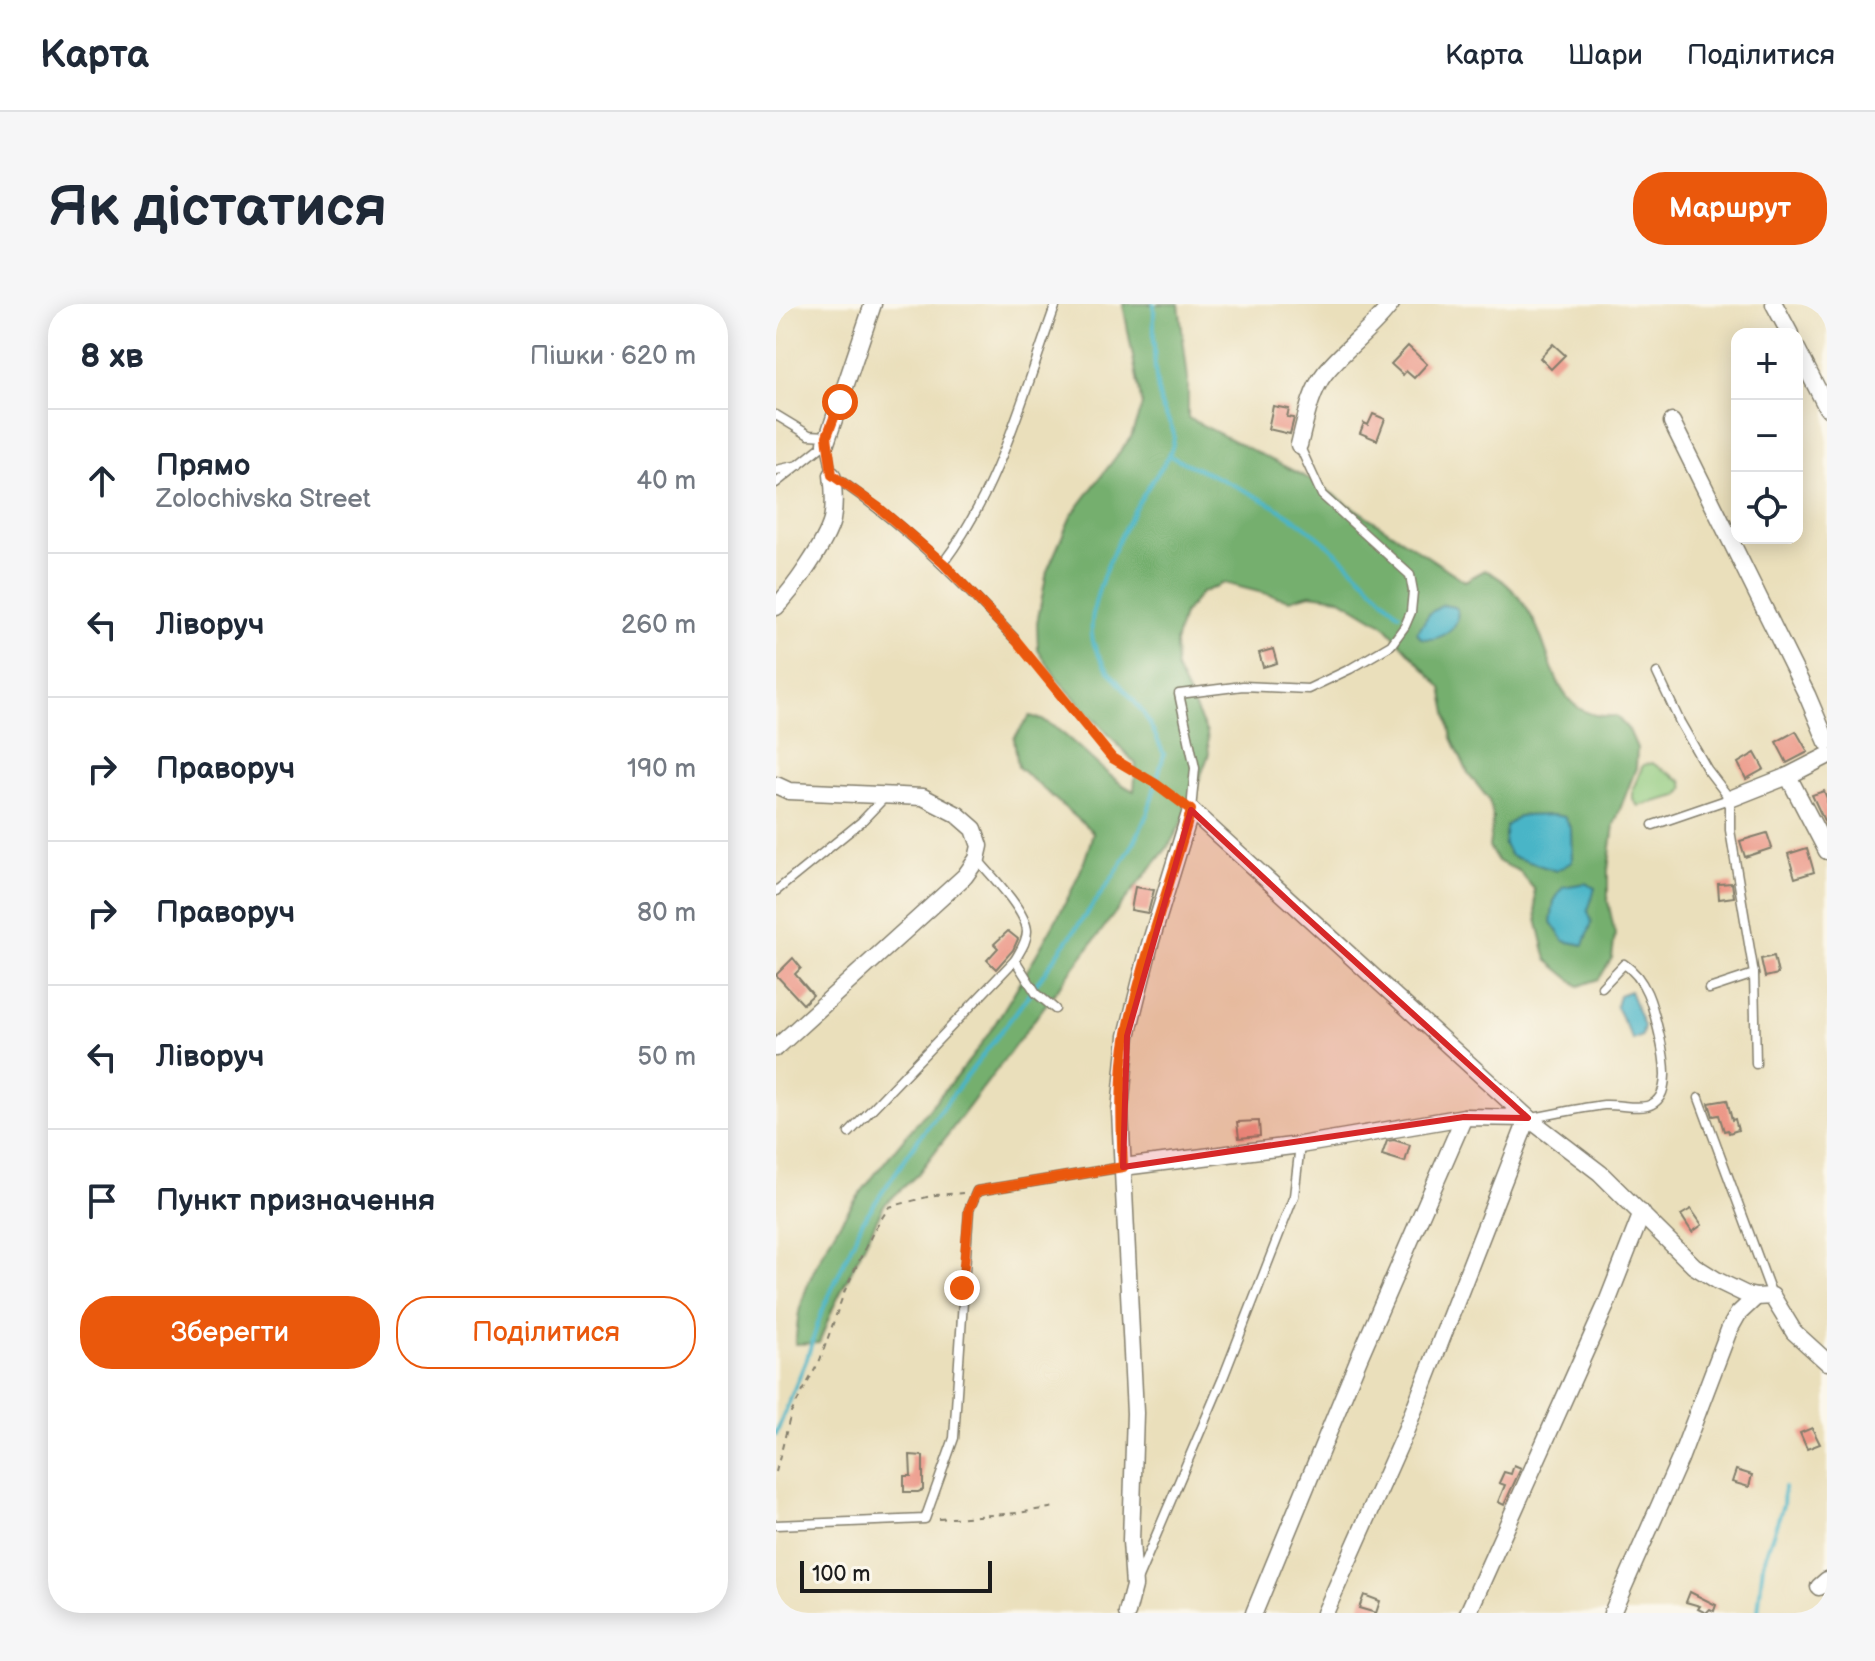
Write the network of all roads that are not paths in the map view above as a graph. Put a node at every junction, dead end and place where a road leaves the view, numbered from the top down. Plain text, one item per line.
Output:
1 (873, 304) edge
2 (1056, 304) edge
3 (1391, 304) edge
4 (1774, 304) edge
5 (1787, 328) edge
6 (1803, 361) edge
7 (1827, 408) edge
8 (776, 415) edge
9 (1672, 422) dead end
10 (826, 439) junction
11 (1299, 445) joint
12 (803, 464) junction
13 (776, 470) edge
14 (832, 475) junction
15 (776, 483) edge
16 (943, 563) junction
17 (776, 607) edge
18 (1014, 638) road end
19 (1657, 673) dead end
20 (1827, 742) edge
21 (1827, 756) edge
22 (1788, 776) junction
23 (776, 785) edge
24 (888, 793) junction
25 (1730, 799) junction
26 (1191, 810) junction
27 (1653, 825) dead end
28 (1827, 851) edge
29 (977, 859) junction
30 (776, 891) edge
31 (1015, 960) junction
32 (1754, 974) junction
33 (1602, 987) dead end
34 (1709, 989) dead end
35 (1055, 1009) dead end
36 (776, 1048) edge
37 (1756, 1064) dead end
38 (1699, 1098) dead end
39 (1464, 1117) junction
40 (1528, 1118) junction
41 (849, 1133) dead end
42 (1300, 1145) junction
43 (1123, 1167) junction
44 (1642, 1213) junction
45 (1764, 1297) junction
46 (1827, 1362) edge
47 (776, 1525) edge
48 (1134, 1586) junction
49 (1127, 1613) edge
50 (1254, 1613) edge
51 (1325, 1613) edge
52 (1468, 1613) edge
53 (1612, 1613) edge

1 - 10 street
2 - 16 lane
3 - 11 street
4 - 5 street
6 - 7 street
8 - 10 lane
9 - 20 street
10 - 12 lane
10 - 14 lane
11 - 26 lane
12 - 13 lane
12 - 15 lane
14 - 16 lane
14 - 17 street
16 - 18 lane
19 - 25 lane
21 - 22 street
22 - 25 street
22 - 28 street
23 - 24 street
24 - 29 street
24 - 30 lane
25 - 27 lane
25 - 32 lane
26 - 40 street
26 - 43 street
29 - 31 lane
29 - 36 street
31 - 35 lane
31 - 41 lane
32 - 34 lane
32 - 37 lane
33 - 40 lane
38 - 45 lane
39 - 40 street
39 - 42 street
39 - 50 street
40 - 44 street
40 - 51 street
42 - 43 street
42 - 48 lane
43 - 47 lane
43 - 48 street
44 - 45 street
44 - 52 street
45 - 46 street
45 - 53 street
48 - 49 street

